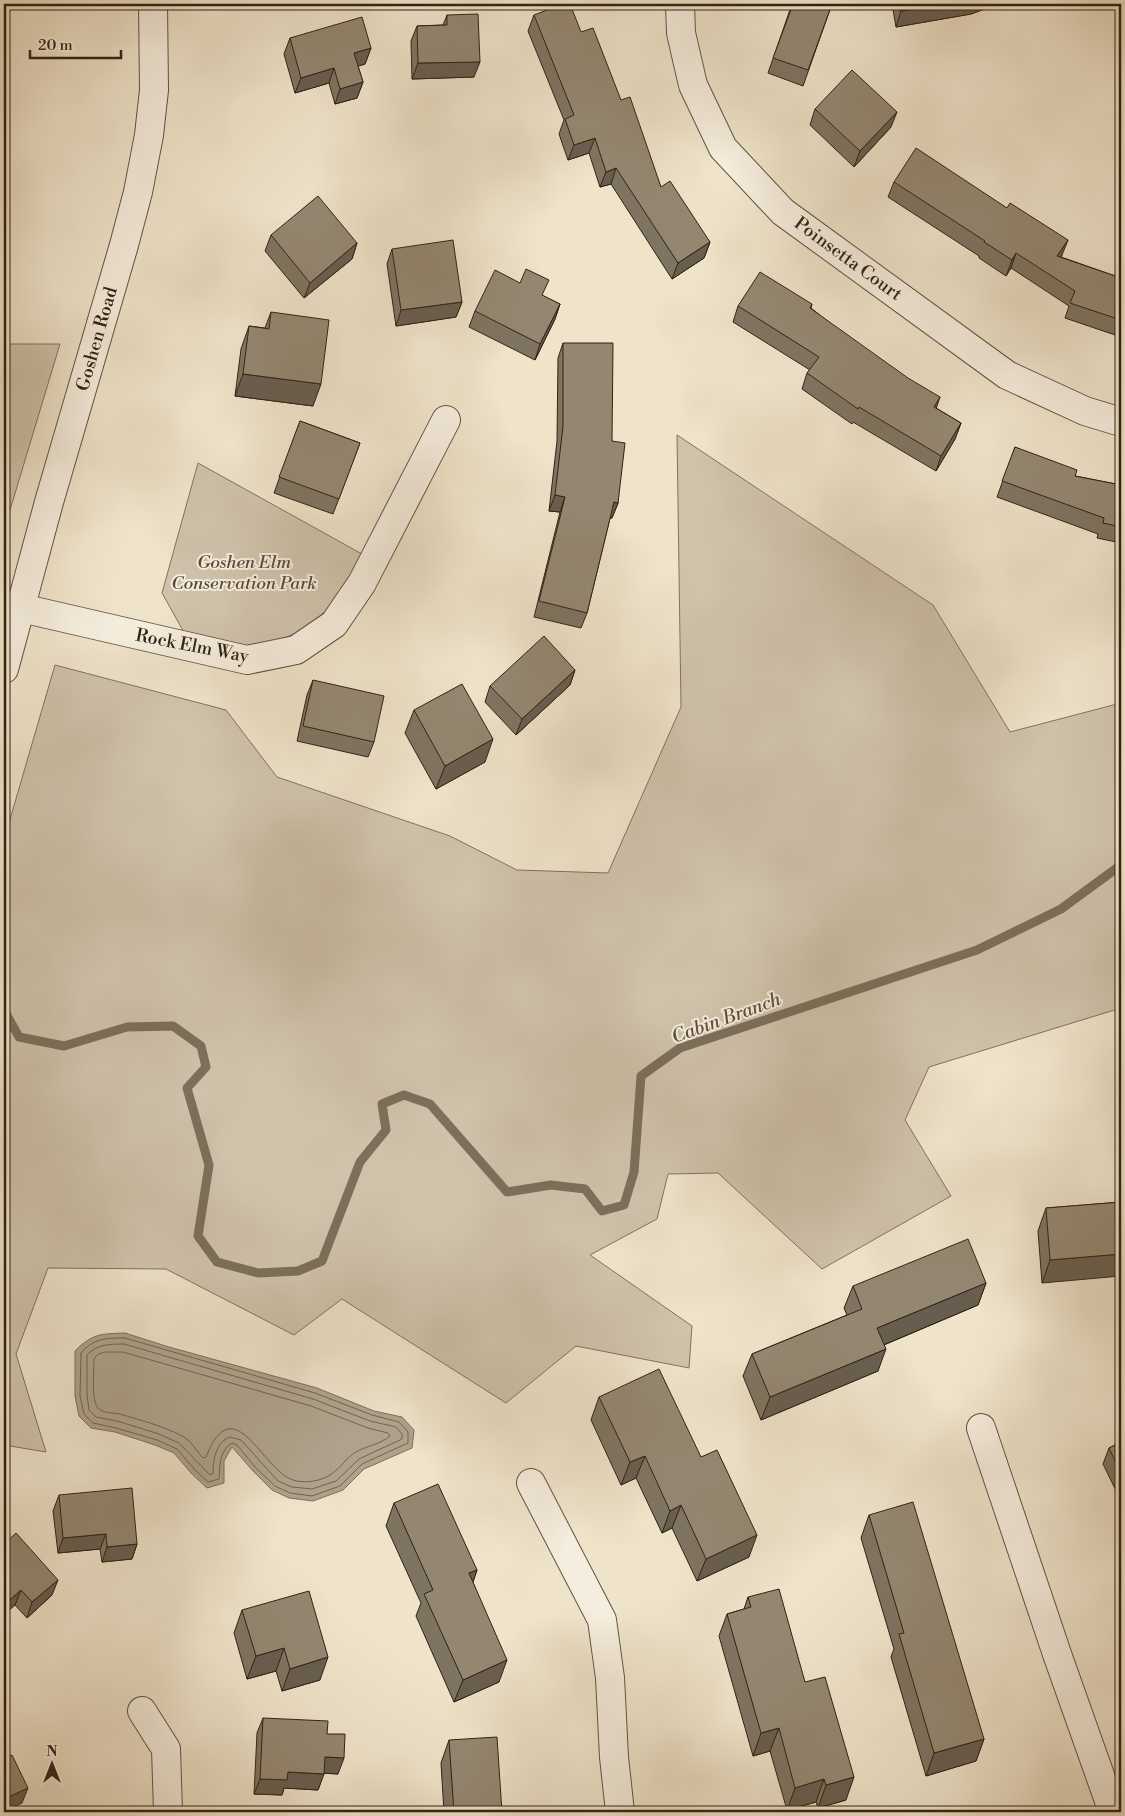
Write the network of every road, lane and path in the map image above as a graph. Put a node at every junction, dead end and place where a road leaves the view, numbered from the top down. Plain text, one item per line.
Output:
1 (153, 4) edge
2 (680, 4) edge
3 (446, 420) dead end
4 (1121, 422) edge
5 (21, 608) junction
6 (4, 669) edge
7 (980, 1428) dead end
8 (531, 1483) dead end
9 (142, 1711) dead end
10 (1111, 1810) edge
11 (168, 1812) edge
12 (620, 1812) edge

1 - 5 street, Goshen Road
2 - 4 street, Poinsetta Court
3 - 5 street, Rock Elm Way
5 - 6 street, Goshen Road
7 - 10 street
8 - 12 street
9 - 11 street

